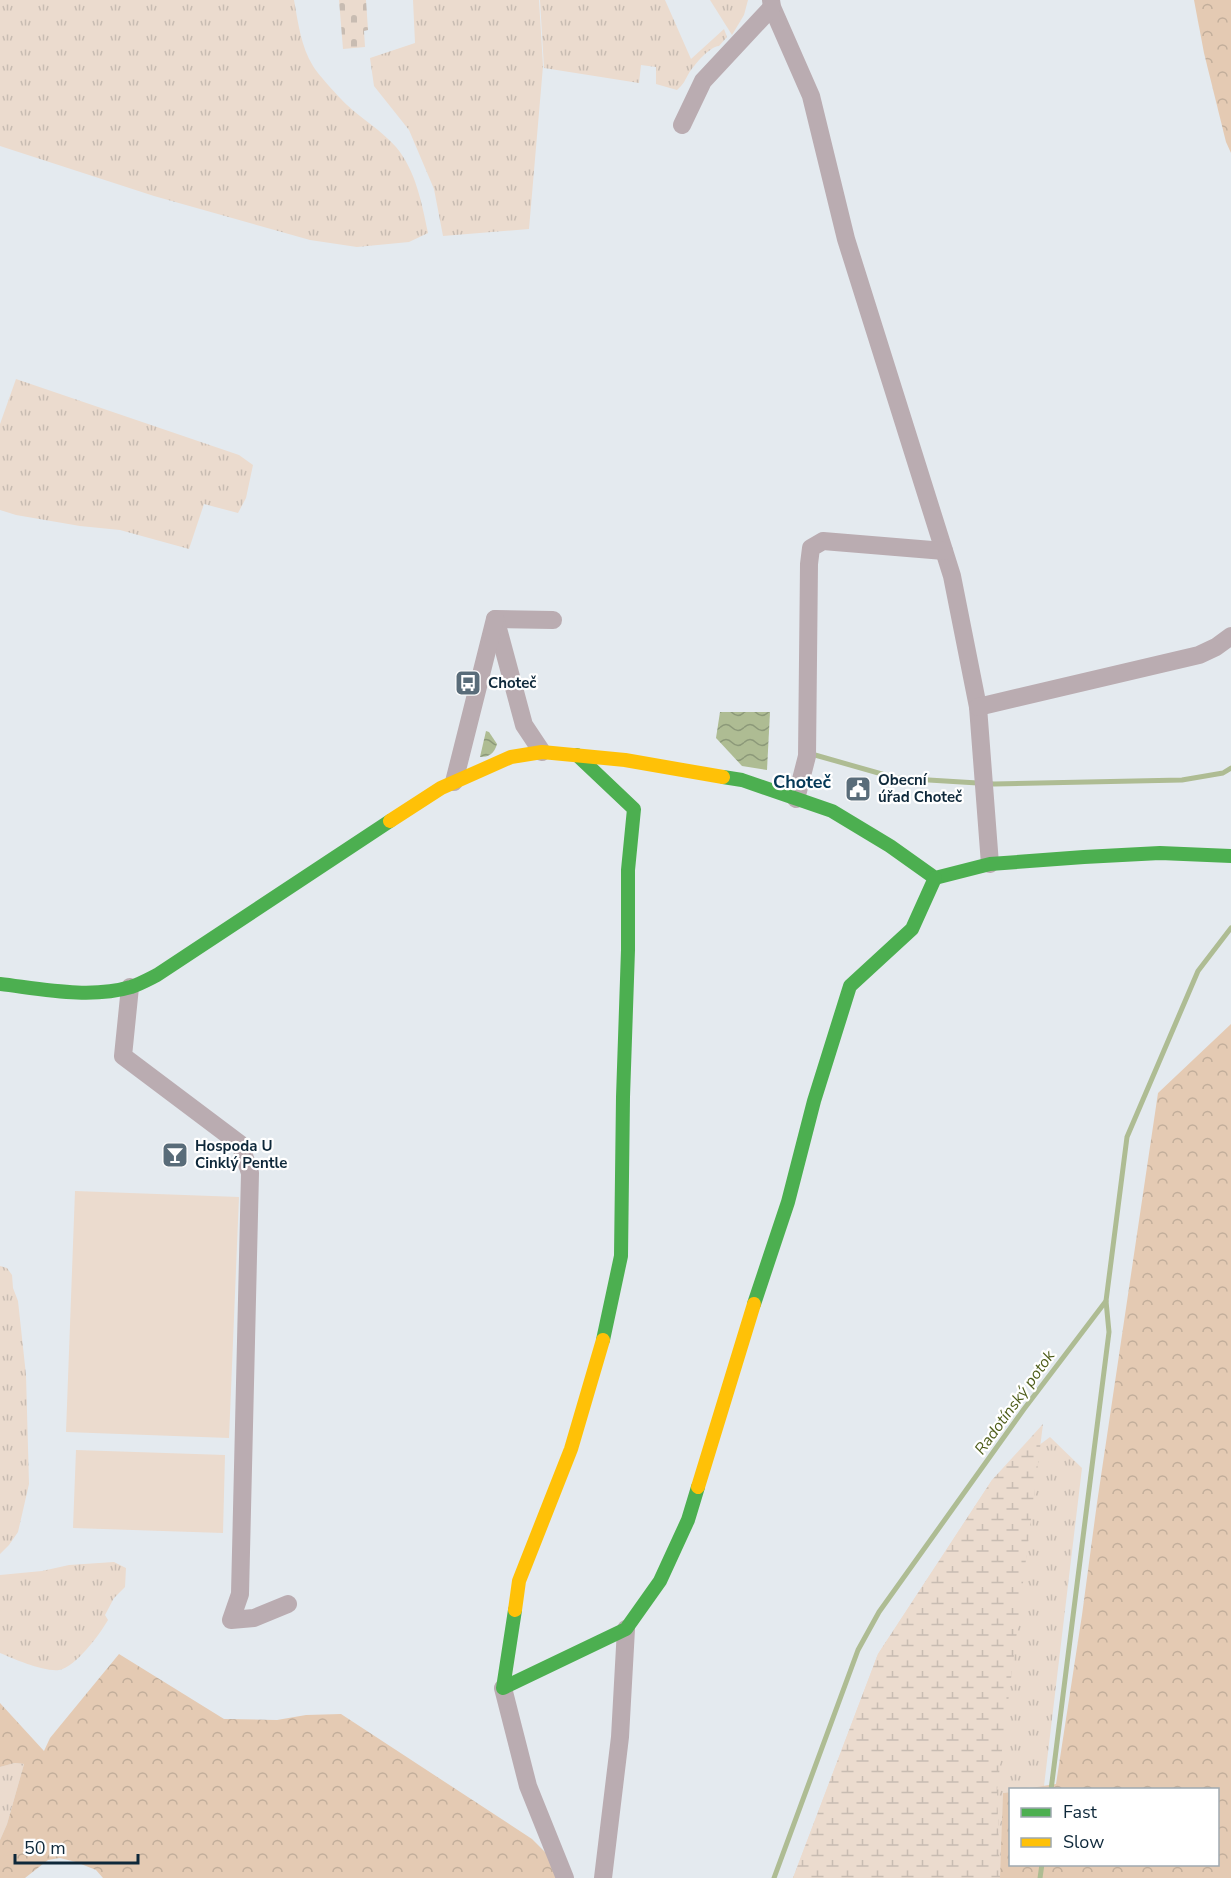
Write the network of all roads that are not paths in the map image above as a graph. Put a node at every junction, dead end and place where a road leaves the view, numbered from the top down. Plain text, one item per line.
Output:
1 (771, 3) edge
2 (682, 125) dead end
3 (944, 551) junction
4 (495, 619) junction
5 (553, 620) dead end
6 (1231, 636) edge
7 (978, 707) junction
8 (542, 752) junction
9 (577, 755) junction
10 (454, 782) junction
11 (796, 799) junction
12 (1231, 856) edge
13 (990, 864) junction
14 (935, 878) junction
15 (0, 984) edge
16 (130, 987) junction
17 (288, 1604) dead end
18 (626, 1629) junction
19 (503, 1688) junction
20 (565, 1878) edge
21 (603, 1878) edge

1 - 2 street
1 - 3 street
3 - 7 street
3 - 11 street
4 - 5 street
4 - 8 street
4 - 10 street
6 - 7 street
7 - 13 street
8 - 9 street
8 - 10 street
9 - 11 street
9 - 19 street
10 - 16 street
11 - 14 street
12 - 13 street
13 - 14 street
14 - 18 street
15 - 16 street
16 - 17 street
18 - 19 street
18 - 21 street
19 - 20 street

